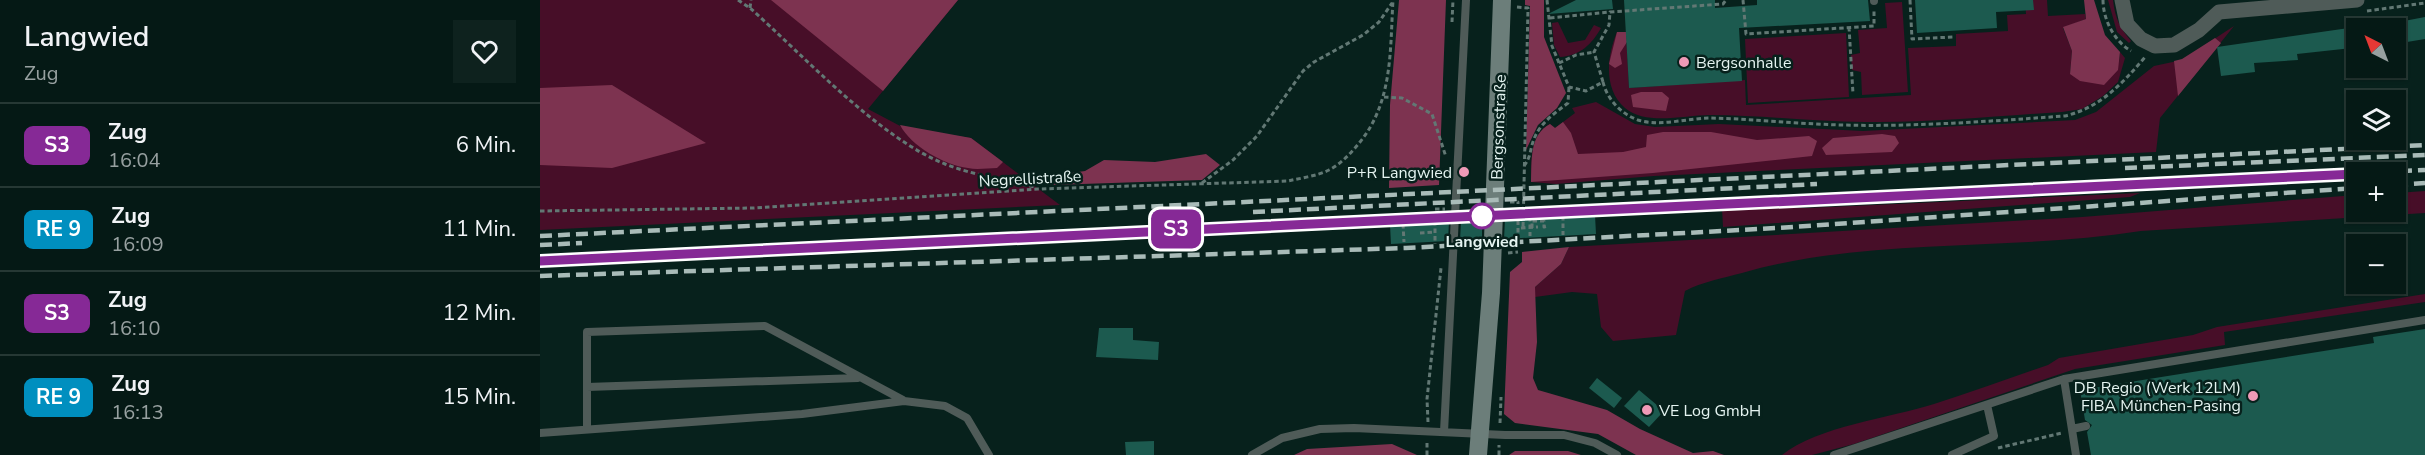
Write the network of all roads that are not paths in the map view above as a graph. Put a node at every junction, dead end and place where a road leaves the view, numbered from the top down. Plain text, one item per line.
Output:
1 (1466, 0) edge
2 (2122, 0) edge
3 (2336, 1) edge
4 (1509, 4) edge
5 (2356, 6) edge
6 (2425, 320) edge
7 (861, 378) junction
8 (2064, 379) junction
9 (587, 387) junction
10 (904, 401) junction
11 (1987, 405) junction
12 (2086, 426) dead end
13 (587, 428) junction
14 (2072, 430) junction
15 (1444, 432) junction
16 (540, 433) edge
17 (1481, 434) junction
18 (989, 455) edge
19 (1252, 455) edge
20 (1478, 455) edge
21 (1617, 455) edge
22 (1834, 455) edge
23 (1952, 455) edge
24 (2076, 455) edge

1 - 15 lane
2 - 3 street
3 - 5 street
4 - 17 street, Bergsonstraße
6 - 8 lane
7 - 9 lane
7 - 9 lane
7 - 10 lane
8 - 11 lane
8 - 14 lane
9 - 13 lane
10 - 13 lane
10 - 18 lane
11 - 22 lane
11 - 23 lane
12 - 14 lane
13 - 16 lane
14 - 24 lane
15 - 17 lane
15 - 19 lane
17 - 20 street, Bergsonstraße
17 - 21 lane

